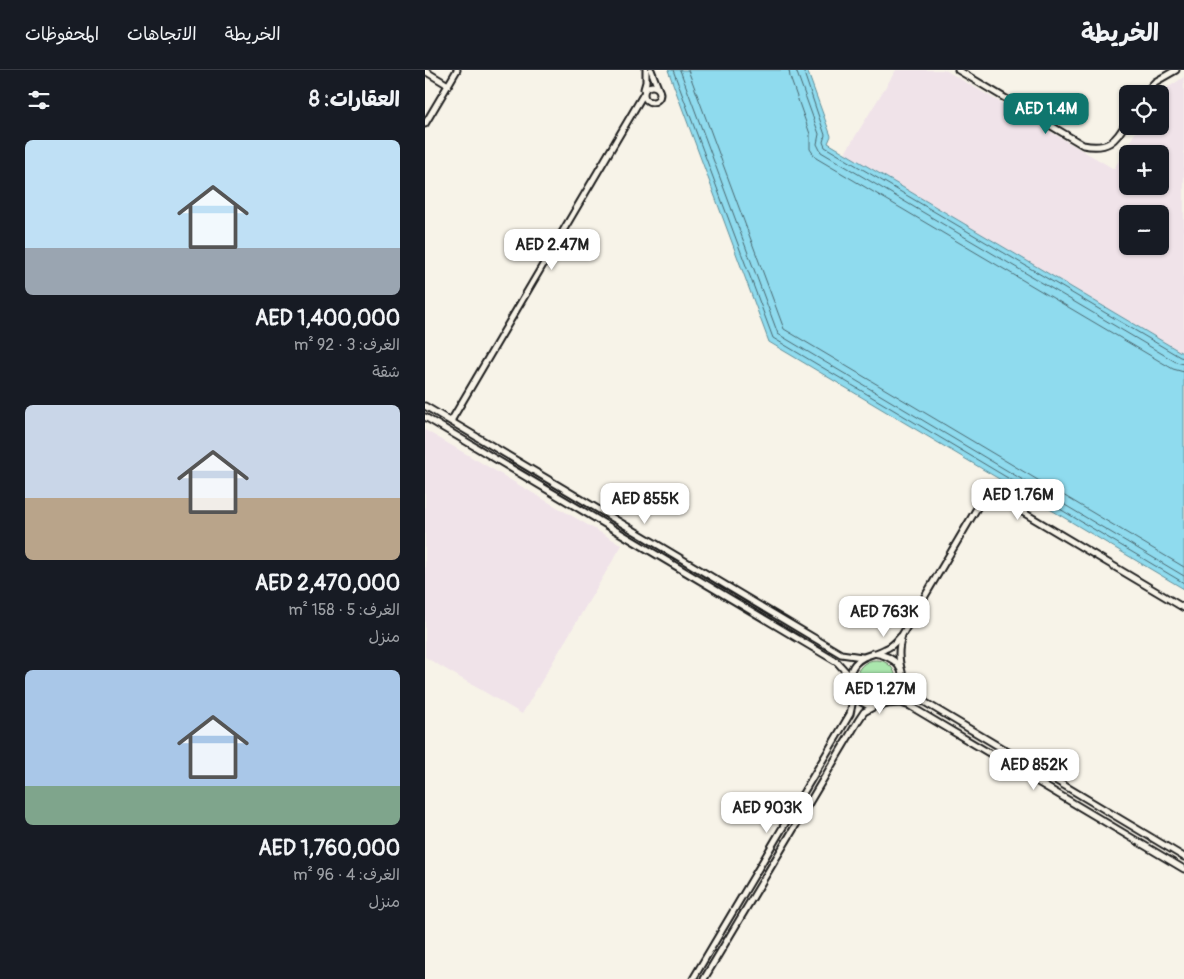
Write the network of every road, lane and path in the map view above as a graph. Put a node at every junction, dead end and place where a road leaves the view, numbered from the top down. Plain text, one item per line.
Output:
1 (457, 70) edge
2 (646, 70) edge
3 (651, 70) edge
4 (958, 70) edge
5 (964, 70) edge
6 (1169, 70) edge
7 (1176, 70) edge
8 (425, 71) edge
9 (448, 85) junction
10 (1147, 85) edge
11 (1152, 85) edge
12 (659, 90) junction
13 (643, 93) junction
14 (651, 102) junction
15 (635, 110) junction
16 (425, 124) edge
17 (1119, 129) edge
18 (1120, 135) edge
19 (425, 406) edge
20 (425, 417) edge
21 (451, 421) junction
22 (1184, 608) edge
23 (903, 635) junction
24 (873, 653) junction
25 (862, 657) junction
26 (902, 672) junction
27 (850, 682) junction
28 (903, 682) junction
29 (852, 690) junction
30 (885, 704) junction
31 (875, 706) junction
32 (1184, 857) edge
33 (1184, 869) edge
34 (693, 979) edge
35 (705, 979) edge

1 - 9 street
2 - 13 street
3 - 12 street
4 - 18 street
5 - 17 street
6 - 10 street
7 - 11 street
8 - 9 street
9 - 16 street
12 - 13 street
12 - 14 street
13 - 14 street
13 - 15 street
14 - 15 street
15 - 21 street
19 - 21 street
20 - 27 street
21 - 25 street
22 - 23 street
23 - 24 street
23 - 26 street
24 - 25 street
24 - 26 street
25 - 27 street
26 - 28 street
27 - 29 street
28 - 30 street
28 - 32 street
29 - 31 street
29 - 34 street
30 - 31 street
30 - 33 street
31 - 35 street

